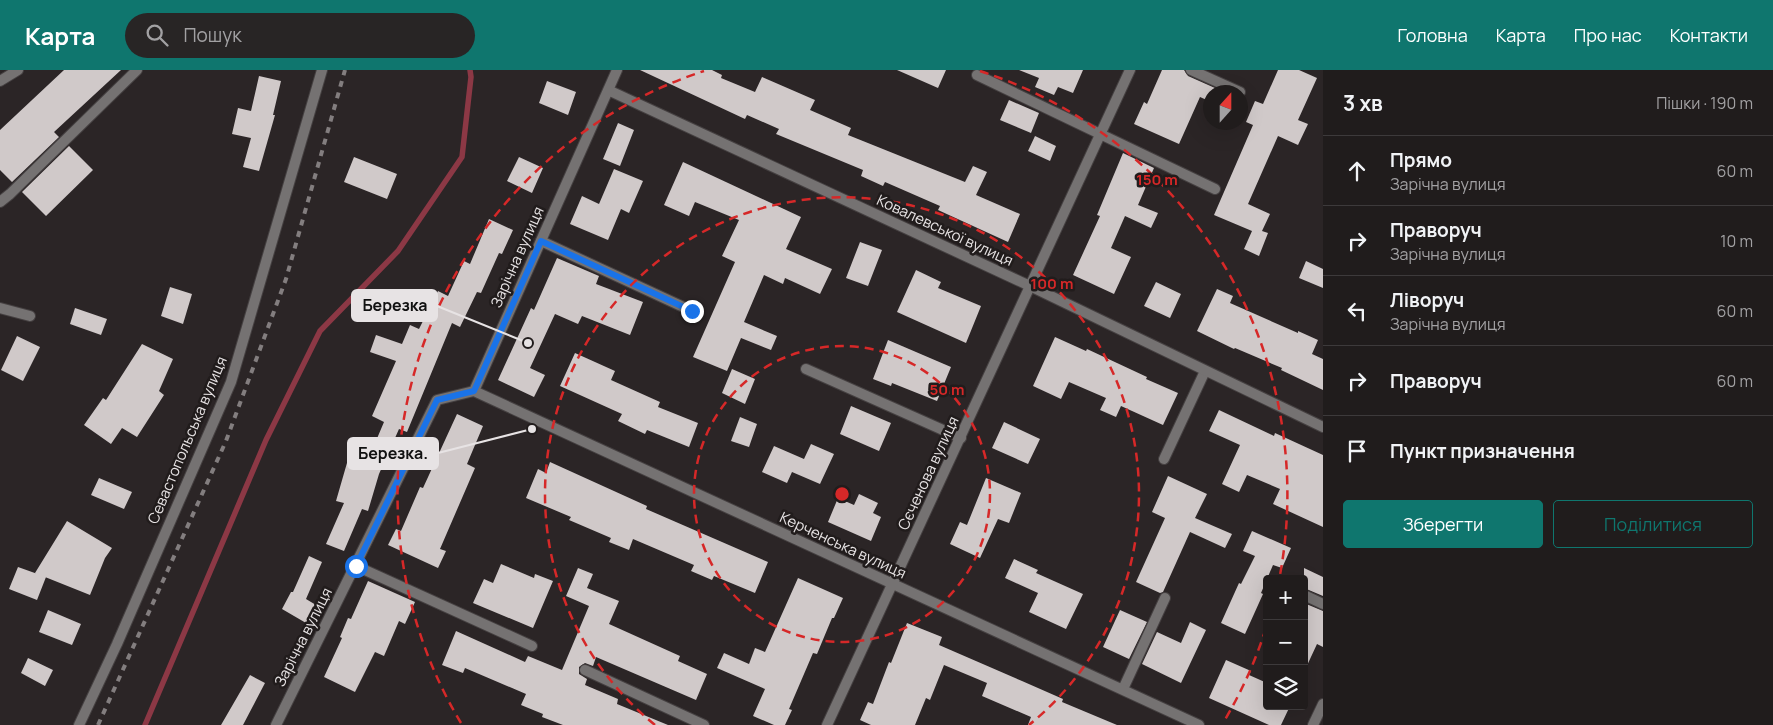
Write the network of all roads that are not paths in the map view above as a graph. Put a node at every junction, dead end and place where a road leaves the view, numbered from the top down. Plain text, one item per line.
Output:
1 (18, 70) edge
2 (137, 70) edge
3 (322, 70) edge
4 (617, 70) edge
5 (1130, 70) edge
6 (1191, 70) edge
7 (977, 75) dead end
8 (0, 81) edge
9 (1223, 85) edge
10 (608, 90) junction
11 (1100, 134) junction
12 (1216, 190) dead end
13 (0, 202) edge
14 (541, 241) junction
15 (1030, 286) junction
16 (0, 308) edge
17 (692, 311) dead end
18 (30, 316) dead end
19 (806, 369) dead end
20 (1206, 371) junction
21 (474, 391) junction
22 (1323, 427) edge
23 (960, 438) junction
24 (1164, 459) dead end
25 (356, 566) junction
26 (893, 585) junction
27 (1308, 597) edge
28 (1165, 598) dead end
29 (1323, 604) edge
30 (532, 646) dead end
31 (585, 670) dead end
32 (1122, 689) junction
33 (1323, 704) edge
34 (79, 725) edge
35 (276, 725) edge
36 (704, 725) edge
37 (827, 725) edge
38 (1199, 725) edge
39 (1313, 725) edge

1 - 8 street
2 - 13 street
3 - 34 street, Севастопольська вулиця
4 - 10 street, Зарічна вулиця
5 - 11 street, Сєченова вулиця
6 - 9 street
7 - 11 street
10 - 14 street, Зарічна вулиця
10 - 15 street, Ковалевської вулиця
11 - 12 street
11 - 15 street, Сєченова вулиця
14 - 17 street
14 - 21 street, Зарічна вулиця
15 - 20 street, Ковалевської вулиця
15 - 23 street, Сєченова вулиця
16 - 18 street
19 - 23 street
20 - 22 street, Ковалевської вулиця
20 - 24 street
21 - 25 street, Зарічна вулиця
21 - 26 street, Керченська вулиця
23 - 26 street, Сєченова вулиця
25 - 30 street
25 - 35 street, Зарічна вулиця
26 - 32 street, Керченська вулиця
26 - 37 street, Сєченова вулиця
27 - 29 street
28 - 32 street
31 - 36 street
32 - 38 street, Керченська вулиця
33 - 39 street

